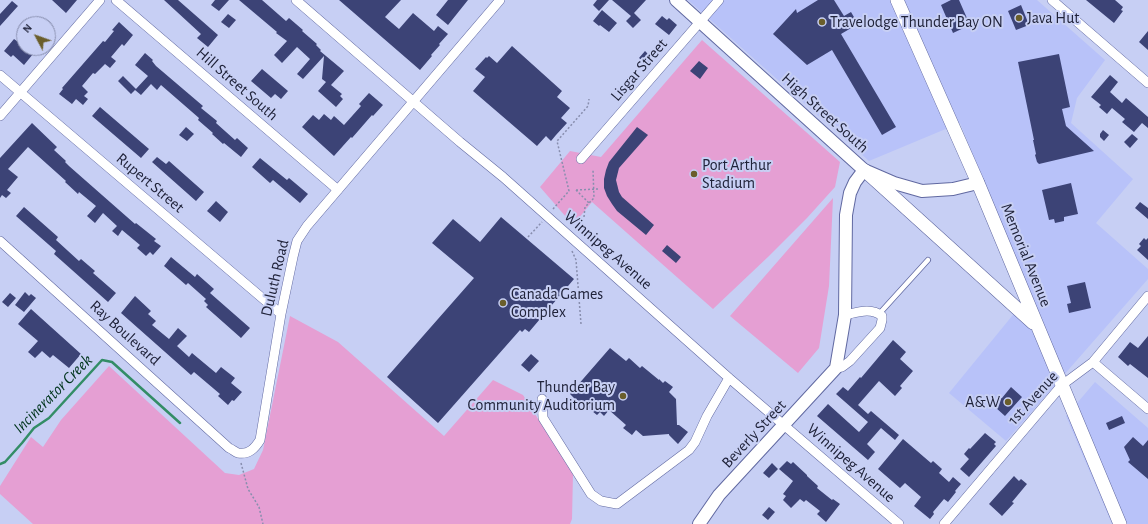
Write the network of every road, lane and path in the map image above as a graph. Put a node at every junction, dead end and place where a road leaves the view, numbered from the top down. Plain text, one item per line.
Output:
1 (100, 0) edge
2 (116, 0) edge
3 (296, 0) edge
4 (500, 0) edge
5 (676, 0) edge
6 (719, 0) edge
7 (897, 0) edge
8 (1052, 0) edge
9 (700, 22) junction
10 (0, 75) edge
11 (1148, 83) edge
12 (20, 92) junction
13 (589, 99) dead end
14 (413, 102) junction
15 (0, 116) edge
16 (581, 159) dead end
17 (593, 170) dead end
18 (864, 170) junction
19 (978, 183) junction
20 (593, 188) junction
21 (598, 189) dead end
22 (338, 190) junction
23 (590, 203) junction
24 (546, 216) junction
25 (584, 218) dead end
26 (566, 233) junction
27 (528, 237) dead end
28 (0, 241) edge
29 (928, 260) dead end
30 (1148, 296) edge
31 (281, 314) junction
32 (879, 314) junction
33 (845, 315) junction
34 (581, 324) dead end
35 (1037, 326) junction
36 (1093, 362) junction
37 (836, 368) junction
38 (729, 378) junction
39 (1062, 384) junction
40 (542, 399) dead end
41 (1148, 409) edge
42 (784, 425) junction
43 (239, 453) junction
44 (263, 524) edge
45 (699, 524) edge
46 (899, 524) edge
47 (944, 524) edge
48 (1120, 524) edge

1 - 12 street
2 - 22 street, Hill Street South
3 - 14 street, Winnipeg Avenue
4 - 14 street, Duluth Road
5 - 9 street, High Street South
6 - 9 street, Lisgar Street
7 - 19 main road, Memorial Avenue
8 - 11 street
9 - 16 street, Lisgar Street
9 - 18 street, High Street South
10 - 12 street, Rupert Street
12 - 15 street
12 - 31 street, Rupert Street
13 - 24 path
14 - 22 street, Duluth Road
14 - 24 street, Winnipeg Avenue
17 - 20 path
18 - 19 street, High Street South
18 - 33 street
18 - 35 main road
19 - 35 main road, Memorial Avenue
20 - 21 path
20 - 23 path
20 - 23 path
22 - 31 street, Duluth Road
23 - 25 path
24 - 26 street, Winnipeg Avenue
24 - 27 path
26 - 34 path
26 - 38 street, Winnipeg Avenue
28 - 43 street, Ray Boulevard
29 - 32 lane
30 - 36 street, 1st Avenue
31 - 43 street, Duluth Road
32 - 33 street
32 - 37 street, Beverly Street
33 - 37 street
35 - 39 main road, Memorial Avenue
36 - 39 street, 1st Avenue
36 - 41 street
37 - 42 street, Beverly Street
38 - 40 street
38 - 42 street, Winnipeg Avenue
39 - 47 street, 1st Avenue
39 - 48 main road, Memorial Avenue
42 - 45 street, Beverly Street
42 - 46 street, Winnipeg Avenue
43 - 44 path

